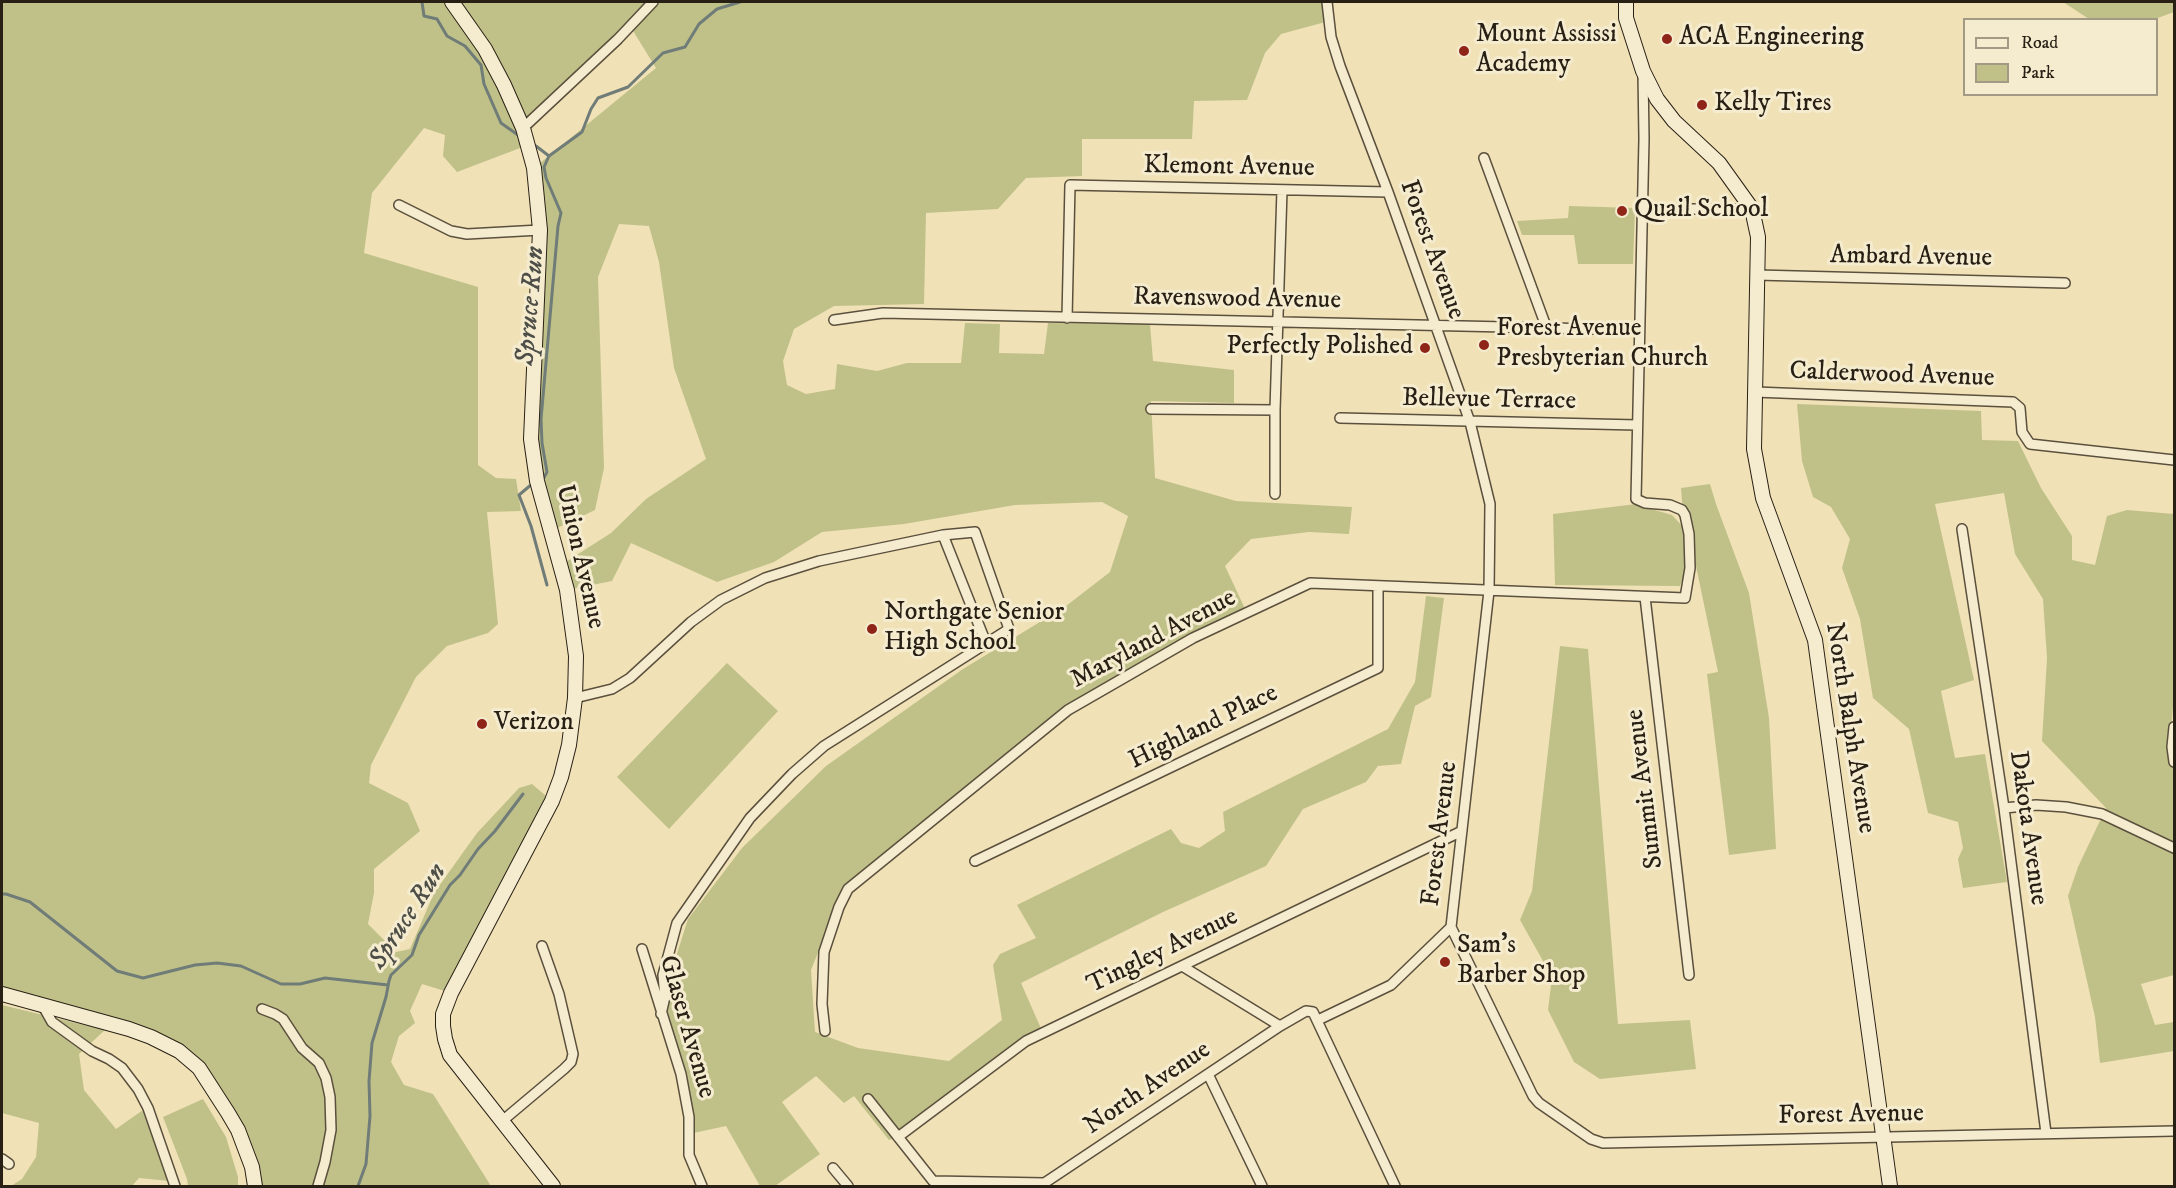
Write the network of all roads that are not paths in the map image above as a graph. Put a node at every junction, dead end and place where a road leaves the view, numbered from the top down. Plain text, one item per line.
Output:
1 (452, 2) edge
2 (653, 2) edge
3 (1327, 2) edge
4 (1626, 2) edge
5 (1642, 71) junction
6 (523, 128) junction
7 (1484, 158) dead end
8 (1282, 190) junction
9 (1388, 192) junction
10 (399, 205) dead end
11 (1642, 209) junction
12 (1752, 209) junction
13 (540, 230) junction
14 (1757, 275) junction
15 (2065, 283) dead end
16 (1067, 318) junction
17 (834, 320) dead end
18 (1278, 322) junction
19 (1436, 326) junction
20 (1547, 329) junction
21 (1639, 330) junction
22 (1755, 392) junction
23 (1151, 409) dead end
24 (1275, 410) junction
25 (1340, 418) dead end
26 (1470, 422) junction
27 (1636, 424) junction
28 (2175, 460) edge
29 (1275, 494) dead end
30 (1962, 529) dead end
31 (943, 535) junction
32 (1378, 587) junction
33 (1489, 591) junction
34 (1645, 597) junction
35 (986, 643) junction
36 (575, 698) junction
37 (2175, 727) edge
38 (2175, 762) edge
39 (2004, 808) junction
40 (1462, 831) junction
41 (2175, 848) edge
42 (975, 861) dead end
43 (1451, 927) junction
44 (542, 946) dead end
45 (642, 949) dead end
46 (1182, 966) junction
47 (1689, 975) dead end
48 (2, 994) edge
49 (43, 1006) junction
50 (262, 1009) dead end
51 (661, 1014) junction
52 (1318, 1020) junction
53 (1280, 1026) junction
54 (825, 1031) dead end
55 (1208, 1074) junction
56 (868, 1098) dead end
57 (501, 1122) junction
58 (2175, 1131) edge
59 (2046, 1133) junction
60 (1884, 1136) junction
61 (898, 1137) junction
62 (833, 1168) dead end
63 (1043, 1185) edge
64 (175, 1186) edge
65 (255, 1186) edge
66 (318, 1186) edge
67 (553, 1186) edge
68 (702, 1186) edge
69 (848, 1186) edge
70 (1262, 1186) edge
71 (1395, 1186) edge
72 (1890, 1186) edge

1 - 6 street, Union Avenue
2 - 6 street
3 - 9 street, Forest Avenue
4 - 5 street, North Balph Avenue
5 - 11 street
5 - 12 street, North Balph Avenue
6 - 13 street, Union Avenue
7 - 20 street
8 - 9 street, Klemont Avenue
8 - 16 street, Klemont Avenue
8 - 18 street
9 - 19 street, Forest Avenue
10 - 13 street
11 - 12 street
11 - 21 street
12 - 14 street, North Balph Avenue
13 - 36 street, Union Avenue
14 - 15 street, Ambard Avenue
14 - 22 street, North Balph Avenue
16 - 17 street, Ravenswood Avenue
16 - 18 street, Ravenswood Avenue
18 - 19 street, Ravenswood Avenue
18 - 24 street
19 - 20 street, Ravenswood Avenue
19 - 26 street, Forest Avenue
20 - 21 street, Ravenswood Avenue
21 - 27 street
22 - 28 street, Calderwood Avenue
22 - 60 street, North Balph Avenue
23 - 24 street
24 - 29 street
25 - 26 street, Bellevue Terrace
26 - 27 street, Bellevue Terrace
26 - 33 street, Forest Avenue
27 - 34 street, Maryland Avenue
30 - 39 street, Dakota Avenue
31 - 35 street
31 - 35 street
31 - 36 street
32 - 33 street, Maryland Avenue
32 - 42 street, Highland Place
32 - 54 street, Maryland Avenue
33 - 34 street, Maryland Avenue
33 - 40 street, Forest Avenue
34 - 47 street, Summit Avenue
35 - 51 street
36 - 57 street, Union Avenue
37 - 38 street
39 - 41 street
39 - 59 street, Dakota Avenue
40 - 43 street, Forest Avenue
40 - 46 street, Tingley Avenue
43 - 52 street
43 - 60 street, Forest Avenue
44 - 57 street
45 - 51 street, Glaser Avenue
46 - 53 street
46 - 61 street, Tingley Avenue
48 - 49 street
49 - 64 street
49 - 65 street
50 - 66 street
51 - 68 street, Glaser Avenue
52 - 53 street, North Avenue
52 - 71 street
53 - 55 street, North Avenue
55 - 63 street, North Avenue
55 - 70 street
56 - 61 street
57 - 67 street, Union Avenue
58 - 59 street, Forest Avenue
59 - 60 street, Forest Avenue
60 - 72 street, North Balph Avenue
61 - 63 street
62 - 69 street

